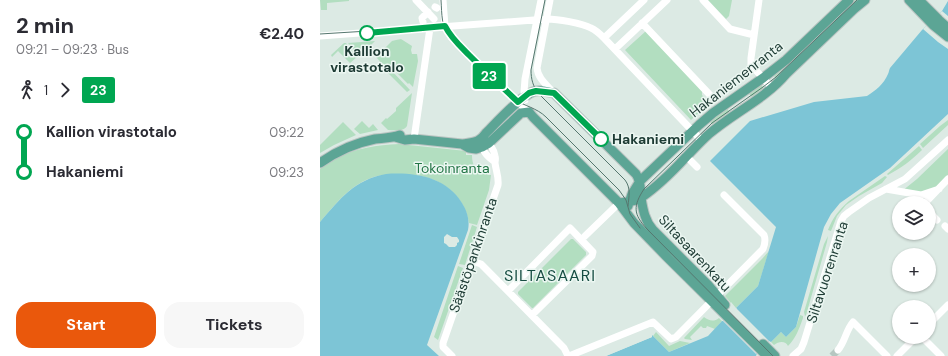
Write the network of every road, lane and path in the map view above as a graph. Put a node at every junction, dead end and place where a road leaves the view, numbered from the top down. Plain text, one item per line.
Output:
1 (416, 0) edge
2 (443, 0) edge
3 (541, 0) edge
4 (550, 0) edge
5 (644, 0) edge
6 (667, 0) edge
7 (703, 0) edge
8 (759, 0) edge
9 (849, 0) edge
10 (865, 0) edge
11 (909, 0) edge
12 (919, 0) edge
13 (428, 12) junction
14 (434, 19) dead end
15 (537, 19) junction
16 (547, 19) junction
17 (423, 22) dead end
18 (642, 23) junction
19 (445, 26) junction
20 (430, 28) junction
21 (948, 28) edge
22 (754, 34) junction
23 (320, 36) edge
24 (948, 37) edge
25 (604, 38) junction
26 (615, 49) junction
27 (763, 78) junction
28 (772, 88) junction
29 (554, 93) junction
30 (710, 95) dead end
31 (521, 99) junction
32 (529, 112) junction
33 (692, 131) junction
34 (414, 139) junction
35 (948, 140) edge
36 (702, 141) junction
37 (484, 143) junction
38 (687, 157) junction
39 (320, 163) edge
40 (697, 167) dead end
41 (948, 179) edge
42 (640, 181) junction
43 (939, 188) junction
44 (886, 189) junction
45 (724, 195) dead end
46 (932, 196) edge
47 (641, 198) junction
48 (629, 202) junction
49 (616, 204) junction
50 (627, 213) junction
51 (585, 236) dead end
52 (472, 261) junction
53 (508, 290) junction
54 (714, 298) junction
55 (948, 305) edge
56 (532, 315) junction
57 (936, 317) edge
58 (909, 344) edge
59 (929, 344) edge
60 (838, 350) tunnel mouth
61 (764, 351) edge
62 (452, 356) edge
63 (569, 356) edge
64 (775, 356) edge
65 (793, 356) edge
66 (887, 356) edge
67 (897, 356) edge
68 (941, 356) edge

1 - 13 street
2 - 19 street
3 - 15 street
4 - 16 street
5 - 25 street
6 - 18 street
7 - 22 street
8 - 22 street
9 - 27 main road, Hakaniemenranta
10 - 28 main road, Hakaniemenranta
11 - 24 main road
12 - 21 main road
13 - 14 street
13 - 17 street
15 - 16 street
15 - 19 street
15 - 31 street
16 - 25 street
16 - 29 street
18 - 26 street
18 - 30 street
19 - 20 street
19 - 31 street
20 - 23 street
20 - 34 street
22 - 27 street
25 - 26 street
26 - 33 street
27 - 28 street
27 - 33 main road, Hakaniemenranta
28 - 36 main road, Hakaniemenranta
29 - 31 main road
29 - 42 main road
31 - 32 street
31 - 37 main road
32 - 37 main road
32 - 49 main road, Siltasaarenkatu
33 - 36 street
33 - 42 main road, Hakaniemenranta
34 - 37 main road
34 - 39 main road
35 - 44 street, Siltavuorenranta
36 - 38 main road, Hakaniemenranta
37 - 52 street, Säästöpankinranta
38 - 40 street
38 - 47 main road, Hakaniemenranta
41 - 43 street
42 - 47 main road, Siltasaarenkatu
42 - 48 main road, Hakaniemenranta
43 - 44 street
43 - 46 street
44 - 65 street, Siltavuorenranta
45 - 54 street
47 - 48 main road, Hakaniemenranta
47 - 54 main road, Siltasaarenkatu
48 - 49 main road, Hakaniemenranta
48 - 50 main road, Hakaniemenranta
49 - 50 main road, Siltasaarenkatu
49 - 51 street
50 - 54 main road, Siltasaarenkatu
52 - 53 street
52 - 62 street, Säästöpankinranta
53 - 56 street
53 - 56 street
54 - 61 main road, Siltasaarenkatu
54 - 63 street
55 - 57 street
56 - 63 street
58 - 67 street
59 - 68 street
60 - 66 street
61 - 64 main road, Siltasaarenkatu

